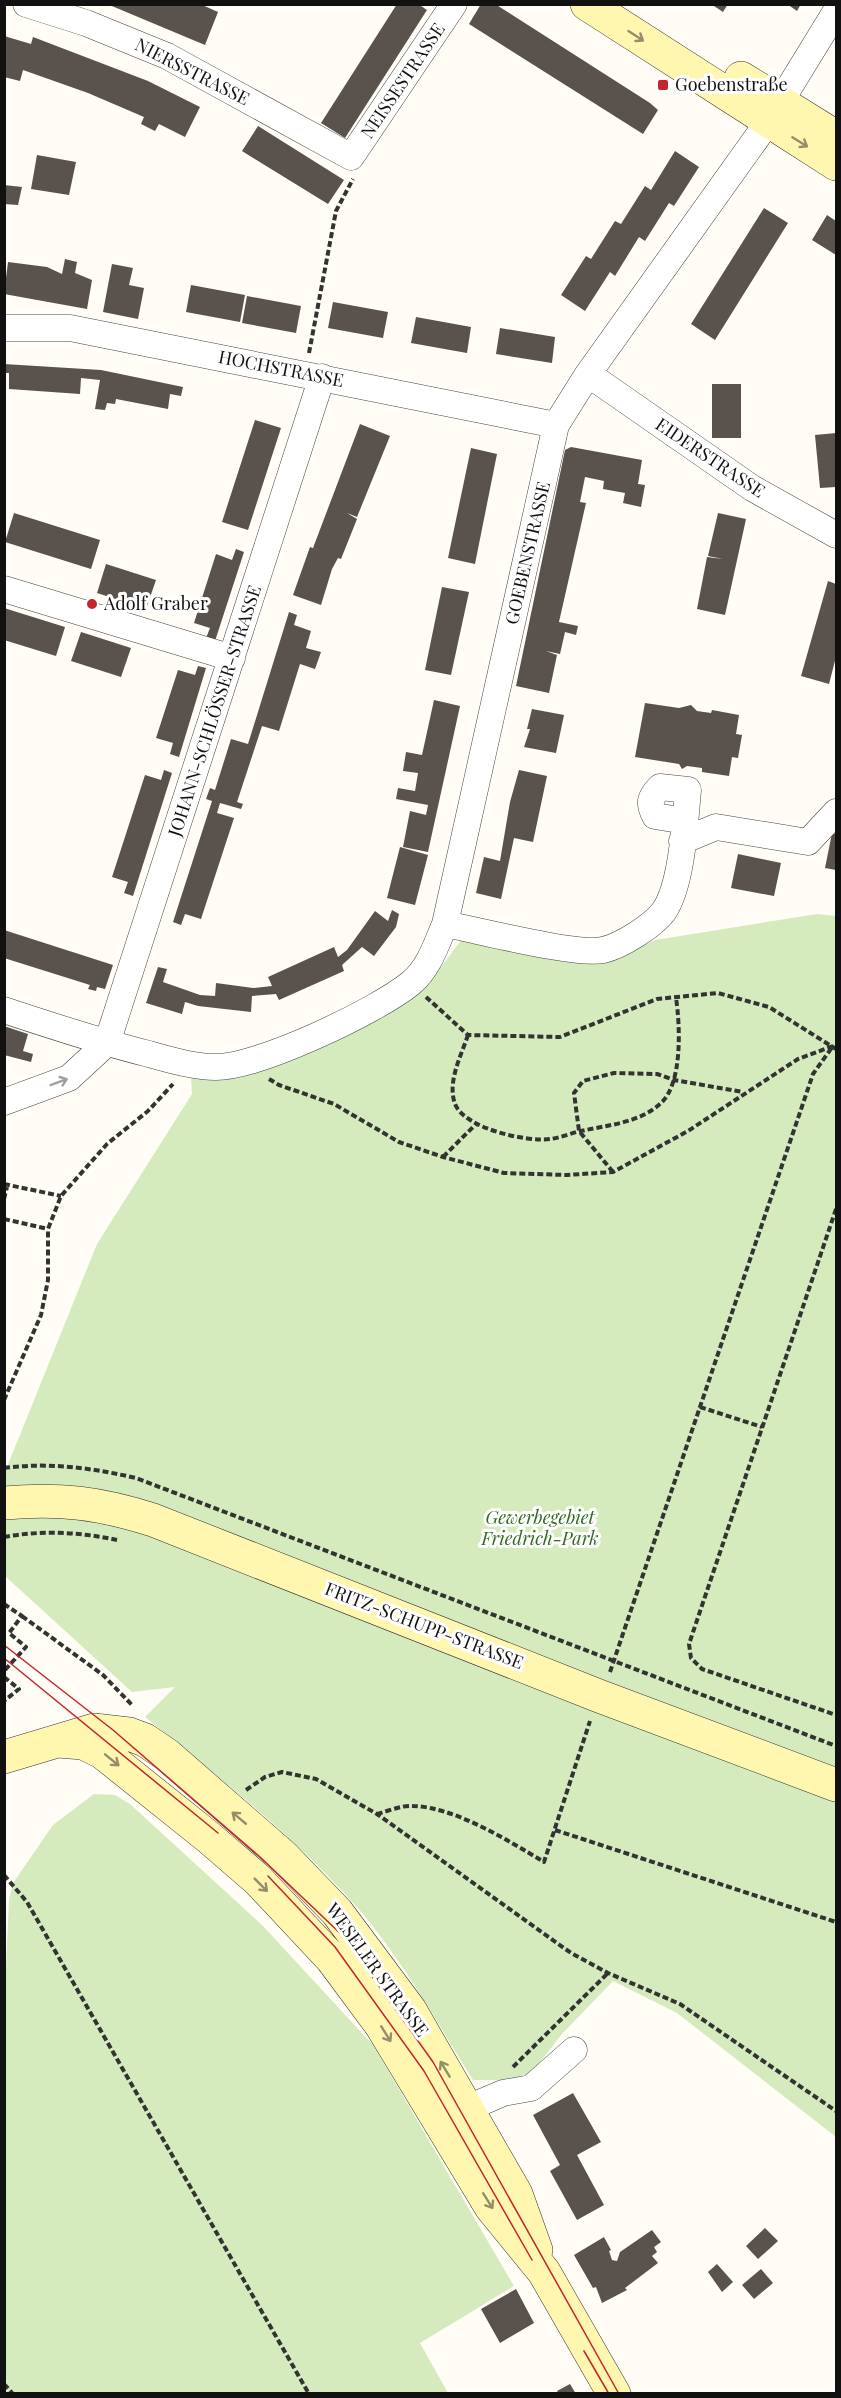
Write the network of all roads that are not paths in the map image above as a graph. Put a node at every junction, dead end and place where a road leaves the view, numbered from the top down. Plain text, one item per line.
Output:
1 (26, 4) edge
2 (454, 4) edge
3 (587, 4) edge
4 (626, 4) edge
5 (837, 11) edge
6 (773, 112) junction
7 (837, 137) edge
8 (351, 157) joint
9 (837, 164) edge
10 (4, 328) edge
11 (588, 374) junction
12 (322, 377) junction
13 (556, 425) junction
14 (837, 535) edge
15 (4, 588) edge
16 (232, 658) junction
17 (837, 812) edge
18 (445, 924) junction
19 (4, 1010) edge
20 (107, 1043) junction
21 (4, 1102) edge
22 (4, 1503) edge
23 (58, 1741) junction
24 (4, 1756) edge
25 (837, 1785) edge
26 (574, 2050) dead end
27 (468, 2108) junction
28 (543, 2272) junction
29 (614, 2394) edge

1 - 8 street, NIERSSTRASSE
2 - 8 street, NEISSESTRASSE
3 -> 6 main road
4 - 6 main road
5 - 6 street, GOEBENSTRASSE
6 - 7 main road
6 -> 9 main road
6 - 11 street, GOEBENSTRASSE
10 - 12 street, HOCHSTRASSE
11 - 13 street, GOEBENSTRASSE
11 - 14 street, EIDERSTRASSE
12 - 13 street, HOCHSTRASSE
12 - 16 street, JOHANN-SCHLÖSSER-STRASSE
13 - 18 street, GOEBENSTRASSE
15 - 16 street
16 - 20 street, JOHANN-SCHLÖSSER-STRASSE
17 - 18 street
18 - 20 street, GOEBENSTRASSE
19 - 20 street, GOEBENSTRASSE
21 -> 20 street
22 - 25 main road, FRITZ-SCHUPP-STRASSE
23 - 24 main road, WESELER STRASSE
27 -> 23 main road, WESELER STRASSE
23 -> 28 main road, WESELER STRASSE
26 - 27 street
27 - 28 main road, WESELER STRASSE
28 - 29 main road, WESELER STRASSE

